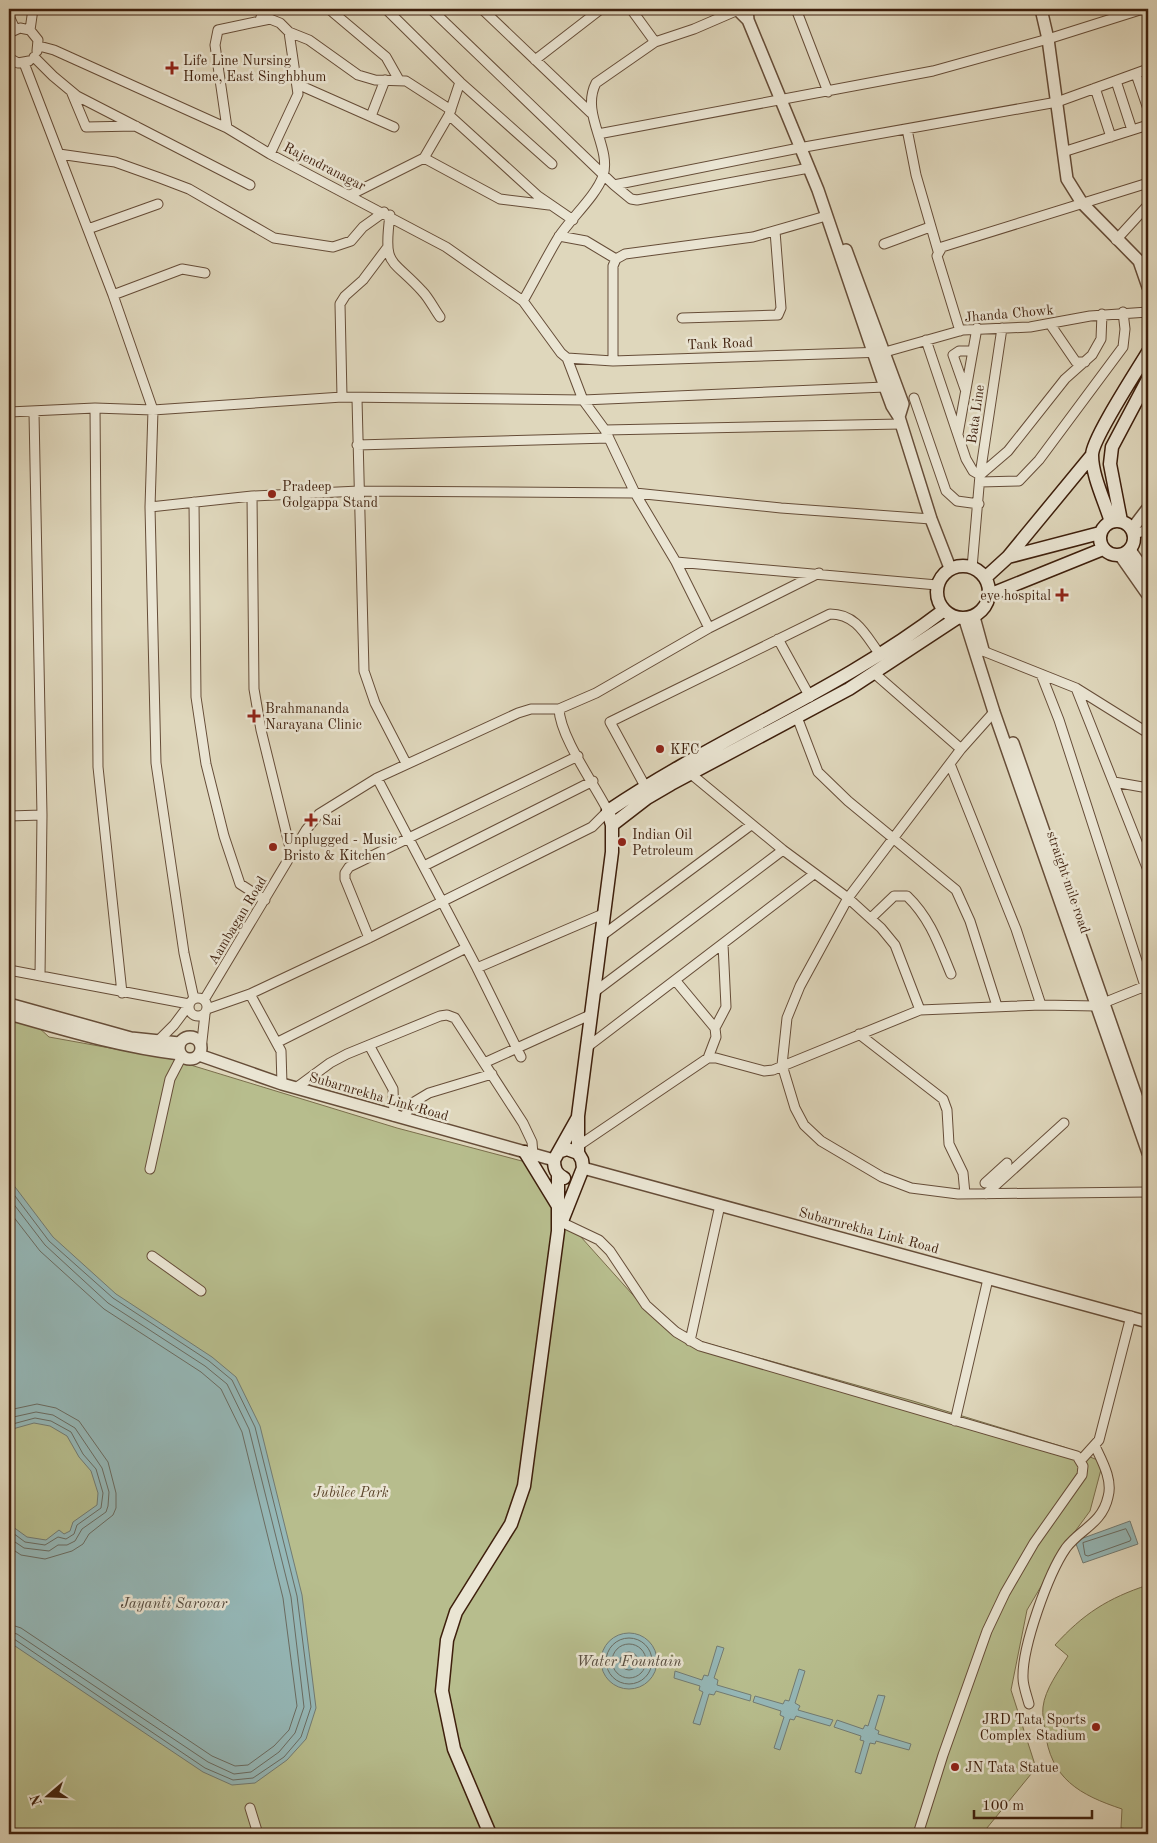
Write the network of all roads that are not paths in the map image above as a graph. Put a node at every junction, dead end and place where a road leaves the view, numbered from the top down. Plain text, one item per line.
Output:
1 (33, 9) edge
2 (264, 9) edge
3 (329, 9) edge
4 (386, 9) edge
5 (431, 9) edge
6 (482, 9) edge
7 (601, 9) edge
8 (631, 9) edge
9 (796, 9) edge
10 (1143, 9) edge
11 (1043, 10) edge
12 (742, 12) edge
13 (9, 16) edge
14 (260, 20) junction
15 (30, 30) junction
16 (12, 31) edge
17 (289, 32) junction
18 (1048, 39) junction
19 (655, 42) junction
20 (38, 46) junction
21 (34, 57) junction
22 (9, 58) edge
23 (535, 60) junction
24 (24, 63) junction
25 (1148, 69) edge
26 (1136, 74) junction
27 (385, 80) junction
28 (399, 80) junction
29 (1116, 81) junction
30 (460, 82) junction
31 (297, 84) junction
32 (1095, 88) junction
33 (70, 90) junction
34 (828, 92) junction
35 (781, 100) junction
36 (1057, 102) junction
37 (1148, 108) edge
38 (450, 113) junction
39 (591, 113) junction
40 (371, 116) junction
41 (1148, 125) edge
42 (136, 126) junction
43 (394, 127) dead end
44 (227, 128) junction
45 (907, 129) junction
46 (1132, 130) junction
47 (598, 134) junction
48 (1111, 137) junction
49 (799, 148) junction
50 (1063, 152) junction
51 (59, 154) junction
52 (270, 154) junction
53 (424, 158) junction
54 (552, 164) dead end
55 (809, 168) junction
56 (602, 176) junction
57 (1148, 183) edge
58 (250, 185) dead end
59 (614, 185) junction
60 (818, 190) junction
61 (350, 194) junction
62 (1082, 203) junction
63 (158, 204) dead end
64 (549, 205) junction
65 (1148, 205) edge
66 (387, 214) junction
67 (826, 216) junction
68 (573, 220) junction
69 (930, 227) junction
70 (88, 229) junction
71 (775, 231) junction
72 (559, 236) junction
73 (1116, 240) junction
74 (884, 244) dead end
75 (387, 248) junction
76 (938, 251) junction
77 (616, 259) junction
78 (1139, 261) junction
79 (1148, 270) edge
80 (205, 273) dead end
81 (1148, 287) edge
82 (113, 295) junction
83 (523, 301) junction
84 (1123, 312) junction
85 (1148, 312) edge
86 (1102, 314) junction
87 (440, 317) dead end
88 (682, 318) dead end
89 (1050, 324) junction
90 (977, 328) junction
91 (1002, 328) junction
92 (960, 331) junction
93 (926, 340) junction
94 (973, 351) junction
95 (879, 352) junction
96 (1148, 352) edge
97 (567, 358) junction
98 (613, 360) junction
99 (1085, 362) junction
100 (1148, 379) edge
101 (885, 387) junction
102 (966, 391) junction
103 (342, 397) junction
104 (914, 398) dead end
105 (357, 399) junction
106 (584, 400) junction
107 (95, 408) junction
108 (153, 410) junction
109 (9, 412) edge
110 (34, 413) junction
111 (900, 421) junction
112 (607, 434) junction
113 (958, 435) junction
114 (357, 445) junction
115 (1092, 455) junction
116 (980, 478) junction
117 (359, 490) junction
118 (635, 493) junction
119 (252, 496) junction
120 (194, 502) junction
121 (979, 504) junction
122 (150, 507) junction
123 (1148, 508) edge
124 (931, 520) junction
125 (1116, 522) junction
126 (1148, 530) edge
127 (1133, 532) junction
128 (1100, 533) junction
129 (1103, 549) junction
130 (1125, 553) junction
131 (1008, 557) junction
132 (676, 562) junction
133 (950, 568) junction
134 (972, 568) junction
135 (819, 573) junction
136 (1148, 576) edge
137 (985, 578) junction
138 (937, 585) junction
139 (1148, 595) edge
140 (989, 596) junction
141 (944, 610) junction
142 (966, 618) junction
143 (709, 628) junction
144 (778, 639) junction
145 (983, 650) junction
146 (881, 656) junction
147 (874, 673) junction
148 (1041, 674) junction
149 (1076, 688) junction
150 (810, 697) junction
151 (559, 708) junction
152 (994, 712) junction
153 (797, 717) junction
154 (1148, 732) edge
155 (961, 749) junction
156 (578, 756) junction
157 (406, 763) junction
158 (950, 764) junction
159 (691, 774) junction
160 (377, 778) junction
161 (593, 782) junction
162 (1114, 782) junction
163 (645, 786) junction
164 (1148, 788) edge
165 (608, 811) junction
166 (42, 815) junction
167 (9, 816) edge
168 (612, 825) junction
169 (751, 825) junction
170 (592, 827) junction
171 (894, 838) junction
172 (410, 840) junction
173 (783, 850) junction
174 (292, 856) junction
175 (424, 866) junction
176 (1148, 870) edge
177 (814, 874) junction
178 (848, 898) junction
179 (265, 900) junction
180 (444, 903) junction
181 (603, 914) junction
182 (871, 918) junction
183 (600, 937) junction
184 (369, 938) junction
185 (723, 944) junction
186 (466, 948) junction
187 (478, 968) junction
188 (9, 970) edge
189 (951, 974) dead end
190 (40, 976) junction
191 (675, 980) junction
192 (1147, 989) edge
193 (122, 992) junction
194 (593, 993) junction
195 (250, 994) junction
196 (9, 1004) edge
197 (198, 1005) junction
198 (1041, 1005) junction
199 (1101, 1005) junction
200 (998, 1006) junction
201 (920, 1010) junction
202 (9, 1014) edge
203 (590, 1015) junction
204 (715, 1028) junction
205 (859, 1034) junction
206 (158, 1041) junction
207 (278, 1042) junction
208 (369, 1045) junction
209 (516, 1047) junction
210 (586, 1048) junction
211 (180, 1051) junction
212 (200, 1052) junction
213 (521, 1057) dead end
214 (708, 1058) junction
215 (484, 1062) junction
216 (782, 1065) junction
217 (492, 1074) junction
218 (282, 1084) junction
219 (296, 1088) junction
220 (578, 1116) junction
221 (398, 1117) junction
222 (1064, 1124) dead end
223 (1148, 1130) edge
224 (578, 1150) junction
225 (529, 1153) junction
226 (1148, 1153) edge
227 (557, 1156) junction
228 (1007, 1163) dead end
229 (150, 1169) dead end
230 (581, 1171) junction
231 (558, 1175) junction
232 (985, 1184) dead end
233 (1148, 1192) edge
234 (965, 1194) junction
235 (986, 1194) junction
236 (720, 1205) junction
237 (558, 1206) junction
238 (560, 1226) junction
239 (152, 1256) dead end
240 (988, 1279) junction
241 (201, 1291) dead end
242 (1131, 1316) junction
243 (1148, 1322) edge
244 (690, 1341) junction
245 (956, 1421) junction
246 (1095, 1446) junction
247 (1081, 1460) junction
248 (1029, 1704) dead end
249 (250, 1808) dead end
250 (258, 1834) edge
251 (490, 1834) edge
252 (918, 1834) edge

1 - 15 street
2 - 14 street
3 - 28 street
4 - 30 street
5 - 56 street
6 - 23 street
7 - 23 street
8 - 19 street
9 - 34 street
10 - 18 street
11 - 18 street
12 - 19 street
12 - 35 street
13 - 16 street
14 - 17 street
14 - 44 street
15 - 16 street
15 - 20 street
17 - 27 street
17 - 31 street
18 - 34 street
18 - 36 street
19 - 39 street
20 - 21 street
20 - 44 street, Rajendranagar
21 - 24 street
21 - 33 street
22 - 24 street
23 - 39 street
24 - 51 street
25 - 26 street
26 - 29 street
26 - 37 street
27 - 28 street
27 - 40 street
28 - 38 street
29 - 32 street
29 - 46 street
30 - 38 street
30 - 54 street
31 - 40 street
31 - 52 street
32 - 36 street
32 - 48 street
33 - 42 street
33 - 42 street
34 - 35 street
35 - 47 street
35 - 49 street
36 - 45 street
36 - 50 street
38 - 53 street
38 - 64 street
39 - 47 street
40 - 43 street
41 - 46 street
42 - 58 street
44 - 52 street, Rajendranagar
45 - 49 street
45 - 69 street
46 - 48 street
47 - 56 street
48 - 50 street
49 - 55 street
49 - 59 street
50 - 62 street
51 - 66 street
51 - 70 street
52 - 61 street, Rajendranagar
53 - 61 street
53 - 64 street
55 - 59 street
55 - 60 street
56 - 59 street
56 - 68 street
57 - 62 street
60 - 67 street
60 - 95 street
61 - 66 street, Rajendranagar
62 - 73 street
62 - 76 street
63 - 70 street
64 - 68 street
65 - 73 street
66 - 75 street
66 - 83 street, Rajendranagar
67 - 71 street
67 - 95 street
68 - 72 street
69 - 74 street
69 - 76 street
70 - 82 street
71 - 77 street
71 - 88 street
72 - 77 street
72 - 83 street
73 - 78 street
75 - 87 street
75 - 103 street
76 - 92 street
77 - 98 street
78 - 79 street
78 - 81 street
80 - 82 street
82 - 108 street
83 - 97 street, Rajendranagar
84 - 85 street, Jhanda Chowk
84 - 86 street, Jhanda Chowk
84 - 116 street
86 - 89 street, Jhanda Chowk
86 - 99 street
89 - 91 street, Jhanda Chowk
89 - 99 street
90 - 91 street, Jhanda Chowk
90 - 92 street, Jhanda Chowk
90 - 94 street
91 - 116 street, Bata Line
92 - 93 street, Jhanda Chowk
93 - 95 street, Jhanda Chowk
93 - 113 street
94 - 102 street
94 - 102 street
95 - 98 street, Tank Road
95 - 101 street
95 - 111 street
96 - 115 main road
97 - 98 street, Tank Road
97 - 106 street, Rajendranagar
99 - 116 street
100 - 125 main road
101 - 106 street
101 - 111 street
102 - 113 street
103 - 105 street
103 - 108 street
104 - 121 street
105 - 106 street
105 - 114 street
106 - 112 street, Rajendranagar
107 - 108 street
107 - 110 street
107 - 193 street
108 - 122 street
109 - 110 street
110 - 166 street
111 - 112 street
111 - 124 street
112 - 114 street
112 - 118 street, Rajendranagar
113 - 116 street
114 - 117 street
115 - 125 main road
115 - 131 main road
116 - 121 street, Bata Line
117 - 118 street
117 - 119 street
117 - 157 street
118 - 124 street
118 - 132 street, Rajendranagar
119 - 120 street
119 - 174 street
120 - 122 street
120 - 179 street
121 - 134 street, Bata Line
122 - 197 street
123 - 127 street
124 - 133 street
125 - 127 main road
125 - 128 main road
126 - 127 street
127 - 130 main road
128 - 129 main road
128 - 131 main road
129 - 130 main road
129 - 140 main road
130 - 136 street
130 - 139 street
131 - 137 main road
132 - 135 street
132 - 143 street, Rajendranagar
133 - 134 main road
133 - 138 main road
134 - 137 main road
135 - 138 street
135 - 143 street
137 - 140 main road
138 - 141 main road
140 - 142 main road
141 - 142 main road
141 - 146 main road
142 - 145 street, straight mile road
142 - 147 main road
142 - 152 street, straight mile road
143 - 151 street
144 - 146 street
144 - 150 street
144 - 163 street
145 - 148 street
145 - 199 street, straight mile road
146 - 150 main road
147 - 153 main road
147 - 155 street
148 - 149 street
148 - 192 street
149 - 154 street
149 - 162 street
150 - 163 main road
151 - 156 street
151 - 157 street, Aambagan Road
152 - 155 street
152 - 199 street, straight mile road
153 - 159 main road
153 - 171 street
155 - 158 street
156 - 161 street
156 - 172 street
157 - 160 street, Aambagan Road
158 - 171 street
158 - 198 street
159 - 168 main road
159 - 169 street
160 - 172 street
160 - 174 street, Aambagan Road
161 - 165 street
161 - 175 street
162 - 164 street
162 - 176 street
163 - 165 main road
165 - 168 main road
165 - 170 street
166 - 167 street
166 - 190 street
168 - 170 street
168 - 181 main road
169 - 173 street
169 - 183 street
170 - 180 street
171 - 178 street
171 - 200 street
172 - 175 street
172 - 184 street
173 - 177 street
173 - 194 street
174 - 179 street, Aambagan Road
175 - 180 street
177 - 178 street
177 - 185 street
178 - 182 street
178 - 216 street
179 - 197 street, Aambagan Road
180 - 184 street
180 - 186 street
181 - 183 main road
181 - 187 street
182 - 189 street
182 - 201 street
183 - 194 main road
184 - 195 street
185 - 191 street
185 - 204 street
186 - 187 street
186 - 207 street
187 - 209 street
188 - 190 street
190 - 193 street
191 - 204 street
191 - 210 street
192 - 199 street
193 - 197 street
194 - 203 main road
195 - 197 street
195 - 207 street
196 - 206 street, Subarnrekha Link Road
197 - 206 street, Aambagan Road
197 - 212 street
198 - 199 street
198 - 200 street
199 - 223 street, straight mile road
199 - 226 street, straight mile road
200 - 201 street
201 - 205 street
202 - 211 street, Subarnrekha Link Road
203 - 209 street
203 - 210 main road
204 - 214 street
205 - 216 street
205 - 234 street
206 - 211 street, Subarnrekha Link Road
207 - 218 street
208 - 215 street
208 - 219 street
208 - 221 street
209 - 213 street
209 - 215 street
210 - 220 main road
211 - 212 street, Subarnrekha Link Road
211 - 212 street, Subarnrekha Link Road
211 - 229 street
212 - 218 street, Subarnrekha Link Road
214 - 216 street
214 - 224 street
215 - 217 street
216 - 234 street
217 - 221 street
217 - 225 street
218 - 219 street, Subarnrekha Link Road
219 - 221 street, Subarnrekha Link Road
220 - 224 main road
220 - 227 main road
221 - 225 street, Subarnrekha Link Road
222 - 235 street
224 - 227 main road
224 - 230 main road
225 - 227 street, Subarnrekha Link Road
225 - 237 main road
227 - 231 main road
228 - 232 street
230 - 231 main road
230 - 236 street, Subarnrekha Link Road
230 - 238 main road
231 - 237 main road
233 - 235 street
234 - 235 street
236 - 240 street, Subarnrekha Link Road
236 - 244 street
237 - 238 main road
238 - 244 street
238 - 251 main road
239 - 241 street
240 - 242 street, Subarnrekha Link Road
240 - 245 street
242 - 243 street, Subarnrekha Link Road
242 - 246 street
244 - 245 street
245 - 247 street
246 - 247 street
246 - 248 street
247 - 252 street
249 - 250 street

